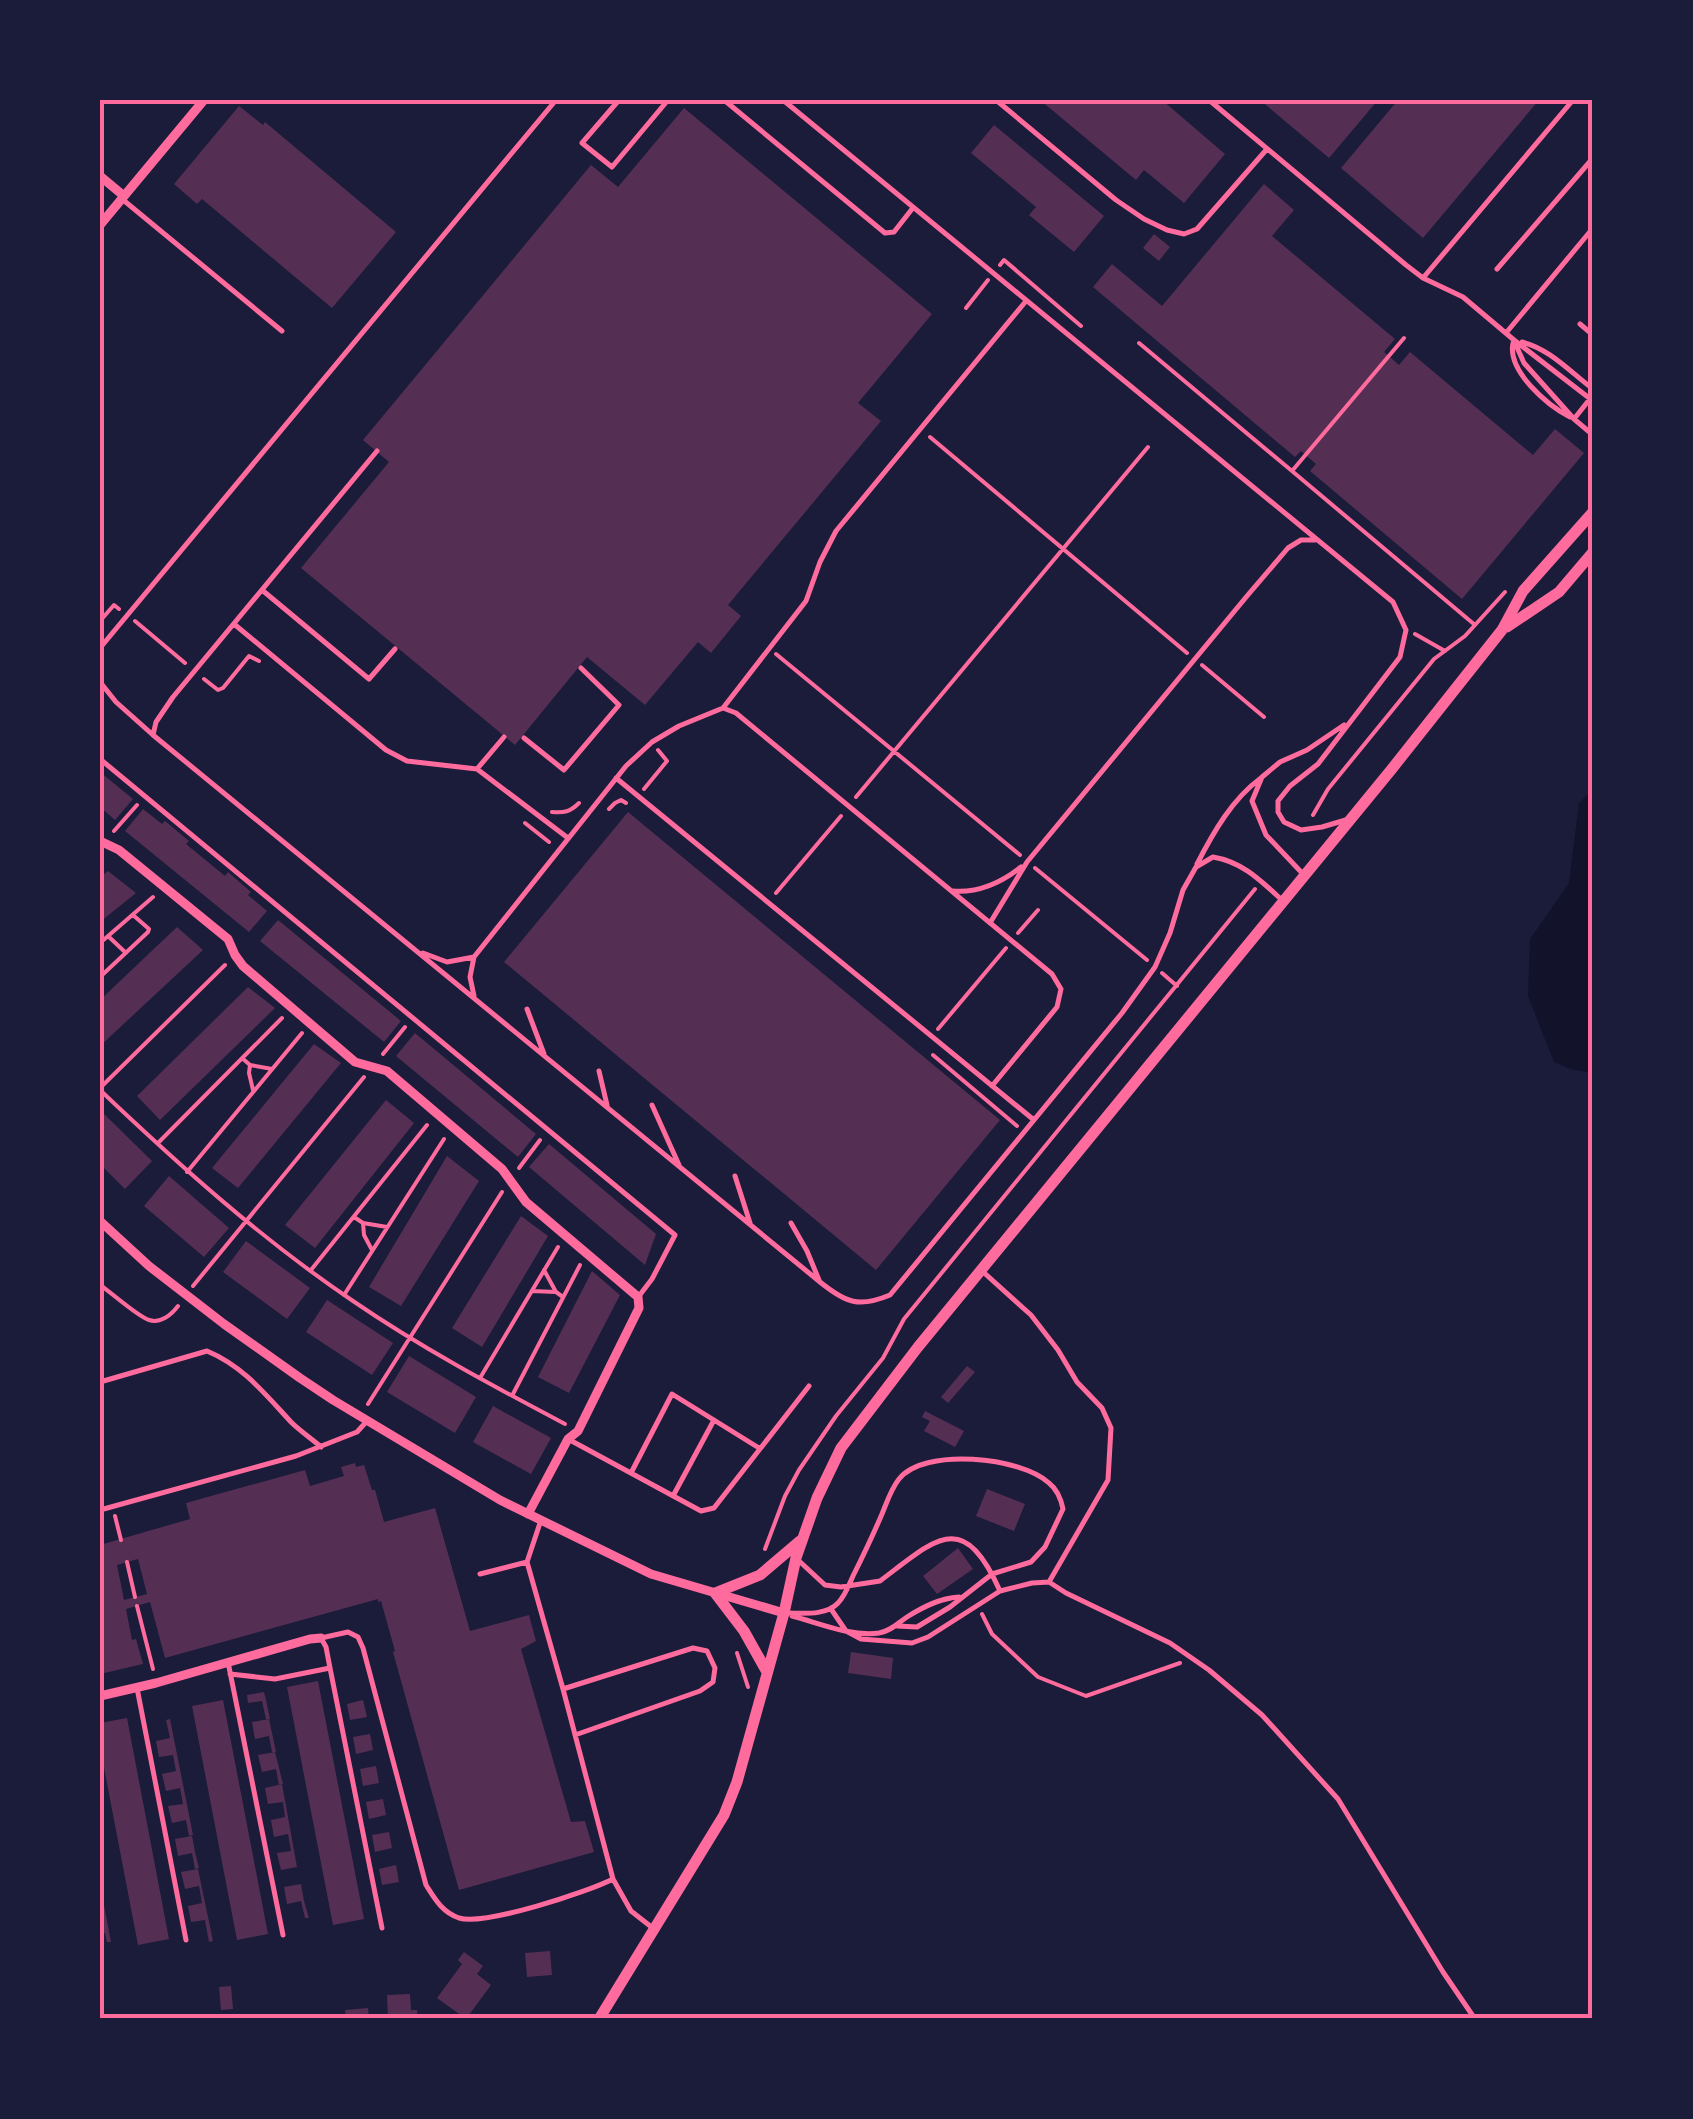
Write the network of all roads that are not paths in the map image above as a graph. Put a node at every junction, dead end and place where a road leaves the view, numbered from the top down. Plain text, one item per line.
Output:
1 (204, 100) edge
2 (556, 100) edge
3 (618, 100) edge
4 (668, 100) edge
5 (724, 100) edge
6 (782, 100) edge
7 (996, 100) edge
8 (1209, 100) edge
9 (1573, 100) edge
10 (1591, 100) edge
11 (1593, 121) edge
12 (1267, 149) junction
13 (1593, 158) edge
14 (100, 176) edge
15 (123, 197) junction
16 (913, 209) junction
17 (100, 224) edge
18 (1593, 228) edge
19 (1497, 269) dead end
20 (1423, 278) junction
21 (1026, 301) junction
22 (1580, 324) dead end
23 (282, 331) dead end
24 (1506, 334) junction
25 (1593, 334) edge
26 (1514, 340) junction
27 (1592, 396) edge
28 (1574, 418) junction
29 (1593, 435) edge
30 (377, 451) dead end
31 (1593, 512) edge
32 (1318, 540) junction
33 (1593, 552) edge
34 (262, 590) junction
35 (234, 624) junction
36 (1502, 630) junction
37 (100, 648) edge
38 (395, 649) dead end
39 (581, 668) dead end
40 (100, 682) edge
41 (723, 708) junction
42 (1351, 720) junction
43 (153, 735) junction
44 (504, 738) dead end
45 (524, 738) dead end
46 (100, 759) edge
47 (477, 769) junction
48 (1262, 777) junction
49 (616, 778) junction
50 (1352, 818) junction
51 (568, 838) junction
52 (102, 842) edge
53 (1027, 862) junction
54 (1196, 867) junction
55 (1304, 875) junction
56 (951, 891) junction
57 (1283, 900) junction
58 (990, 924) junction
59 (415, 950) junction
60 (474, 957) junction
61 (474, 999) junction
62 (527, 1009) dead end
63 (544, 1057) junction
64 (599, 1072) dead end
65 (992, 1086) junction
66 (652, 1105) dead end
67 (608, 1108) junction
68 (1034, 1120) junction
69 (680, 1168) junction
70 (735, 1176) dead end
71 (100, 1221) edge
72 (791, 1223) dead end
73 (751, 1226) junction
74 (982, 1271) junction
75 (820, 1282) junction
76 (638, 1298) junction
77 (100, 1382) edge
78 (809, 1386) dead end
79 (363, 1418) junction
80 (714, 1420) junction
81 (568, 1439) junction
82 (321, 1447) junction
83 (760, 1448) junction
84 (631, 1473) junction
85 (673, 1496) junction
86 (100, 1510) edge
87 (528, 1514) junction
88 (541, 1520) junction
89 (802, 1539) junction
90 (796, 1558) junction
91 (527, 1562) junction
92 (480, 1574) dead end
93 (992, 1574) junction
94 (1049, 1582) junction
95 (849, 1584) junction
96 (1000, 1591) junction
97 (716, 1593) junction
98 (962, 1597) junction
99 (831, 1609) junction
100 (784, 1613) junction
101 (896, 1626) junction
102 (846, 1631) junction
103 (320, 1638) junction
104 (228, 1662) junction
105 (330, 1668) junction
106 (767, 1672) junction
107 (230, 1674) junction
108 (137, 1688) junction
109 (563, 1689) junction
110 (100, 1696) edge
111 (575, 1735) junction
112 (613, 1879) junction
113 (382, 1928) dead end
114 (655, 1930) junction
115 (283, 1936) dead end
116 (186, 1940) dead end
117 (599, 2019) edge
118 (1475, 2019) edge

1 - 15 street
2 - 37 lane
3 - 4 lane
5 - 16 lane
6 - 16 lane
7 - 12 lane
8 - 12 lane
9 - 20 lane
10 - 11 lane
12 - 20 lane
13 - 19 lane
14 - 15 street
15 - 17 street
15 - 23 lane
16 - 21 lane
18 - 24 lane
20 - 24 lane
21 - 32 lane
21 - 41 lane
22 - 25 lane
24 - 26 lane
26 - 27 lane
26 - 28 lane
27 - 28 lane
28 - 29 lane
30 - 34 lane
31 - 36 street
32 - 42 lane
32 - 53 lane
33 - 36 street
34 - 35 lane
34 - 38 lane
35 - 43 lane
35 - 47 lane
36 - 50 street
39 - 45 lane
40 - 43 lane
41 - 49 lane
41 - 56 lane
42 - 48 lane
42 - 50 lane
43 - 59 lane
44 - 47 lane
46 - 76 lane
47 - 51 lane
48 - 54 lane
48 - 55 lane
49 - 51 lane
49 - 65 lane
50 - 55 street
51 - 60 lane
52 - 76 street
53 - 56 lane
53 - 58 lane
54 - 57 lane
54 - 68 lane
55 - 57 street
56 - 58 lane
57 - 74 street
58 - 65 lane
59 - 60 lane
59 - 61 lane
60 - 61 lane
61 - 63 lane
62 - 63 lane
63 - 67 lane
64 - 67 lane
65 - 68 lane
66 - 69 lane
67 - 69 lane
68 - 75 lane
69 - 73 lane
70 - 73 lane
71 - 79 street
72 - 75 lane
73 - 75 lane
74 - 89 street
74 - 94 lane
76 - 81 street
77 - 82 lane
78 - 83 lane
79 - 82 lane
79 - 87 street
80 - 83 lane
80 - 84 lane
80 - 85 lane
81 - 84 lane
81 - 87 street
82 - 86 lane
83 - 85 lane
84 - 85 lane
87 - 88 street
88 - 91 lane
88 - 97 street
89 - 90 street
89 - 97 street
90 - 95 lane
90 - 100 street
91 - 92 lane
91 - 109 lane
93 - 95 lane
93 - 95 lane
93 - 96 lane
93 - 98 lane
94 - 96 lane
94 - 118 lane
95 - 99 lane
96 - 102 lane
97 - 100 street
97 - 106 street
98 - 101 lane
98 - 101 lane
99 - 100 lane
99 - 102 lane
100 - 102 lane
100 - 106 street
101 - 102 lane
103 - 104 street
103 - 105 lane
103 - 112 lane
104 - 107 lane
104 - 108 street
105 - 107 lane
105 - 113 lane
106 - 114 street
107 - 115 lane
108 - 110 street
108 - 116 lane
109 - 111 lane
109 - 111 lane
111 - 112 lane
112 - 114 lane
114 - 117 street

